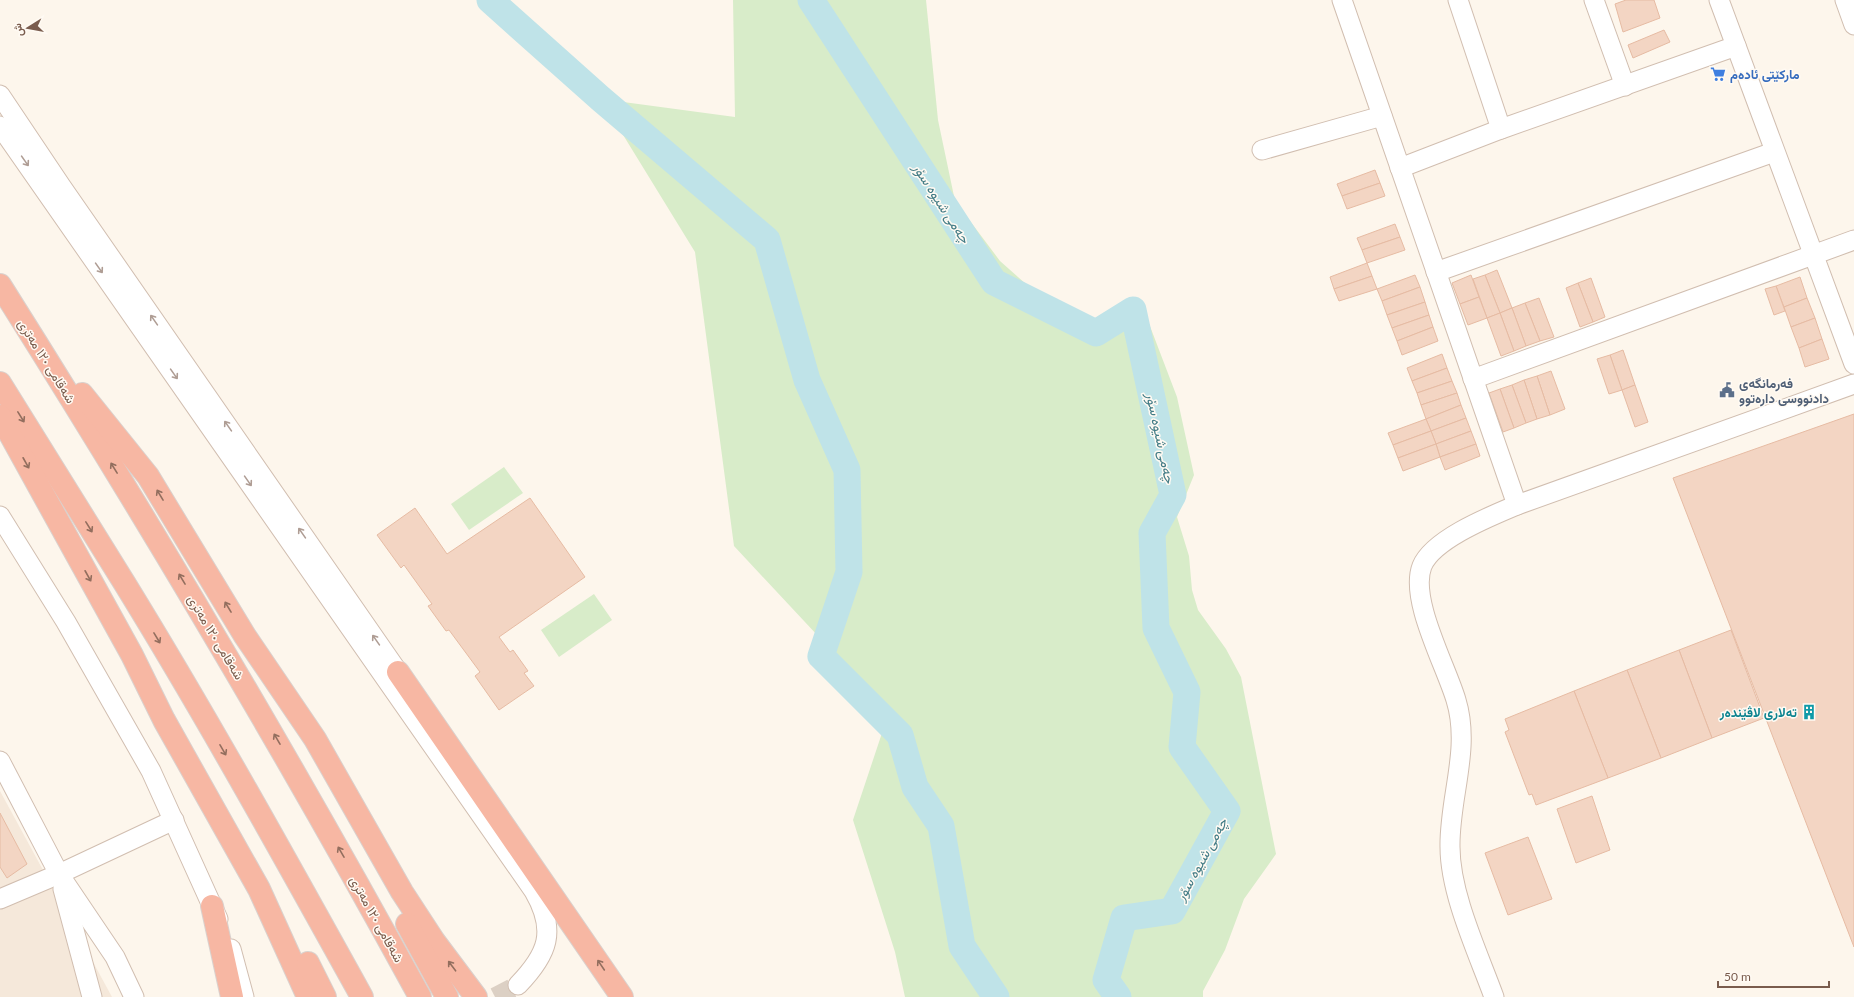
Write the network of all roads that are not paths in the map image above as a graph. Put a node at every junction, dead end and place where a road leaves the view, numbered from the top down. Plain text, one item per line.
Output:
1 (1342, 0) edge
2 (1458, 0) edge
3 (1594, 0) edge
4 (1719, 0) edge
5 (1845, 0) edge
6 (1854, 25) edge
7 (1736, 46) junction
8 (1625, 86) junction
9 (0, 95) edge
10 (1382, 116) junction
11 (0, 126) edge
12 (1501, 129) junction
13 (1262, 150) dead end
14 (1774, 152) junction
15 (1400, 168) junction
16 (1854, 240) edge
17 (1812, 256) junction
18 (1436, 272) junction
19 (0, 285) edge
20 (22, 320) junction
21 (1854, 364) edge
22 (1473, 379) junction
23 (0, 383) edge
24 (1854, 384) edge
25 (0, 416) edge
26 (1517, 505) junction
27 (0, 516) edge
28 (245, 636) junction
29 (132, 655) junction
30 (398, 672) joint
31 (0, 761) edge
32 (174, 820) junction
33 (59, 874) junction
34 (0, 900) edge
35 (212, 906) junction
36 (518, 985) tunnel mouth
37 (92, 997) edge
38 (134, 997) edge
39 (232, 997) edge
40 (244, 997) edge
41 (308, 997) edge
42 (325, 997) edge
43 (362, 997) edge
44 (420, 997) edge
45 (447, 997) edge
46 (476, 997) edge
47 (622, 997) edge
48 (1494, 997) edge

1 - 10 street
2 - 12 street
3 - 8 street
4 - 7 street
5 - 6 street
7 - 8 street
7 - 14 street
8 - 12 street
30 -> 9 street
10 - 13 street
10 - 15 street
11 -> 36 street
12 - 15 street
14 - 17 street
14 - 18 street
15 - 18 street
16 - 17 street
17 - 21 street
17 - 22 street
18 - 22 street
19 - 20 highway, شەقامی ١٢٠ مەتری
28 -> 20 highway
44 -> 20 highway, شەقامی ١٢٠ مەتری
22 - 26 street
23 -> 43 highway
24 - 26 street
25 -> 29 highway
26 - 48 street
27 - 32 street
28 - 45 highway
46 -> 28 highway
29 - 41 highway
29 - 42 highway
47 -> 30 highway
31 - 33 street
32 - 33 street
32 - 35 street
33 - 34 street
33 - 37 street
33 - 38 street
35 - 39 highway
35 - 40 street

